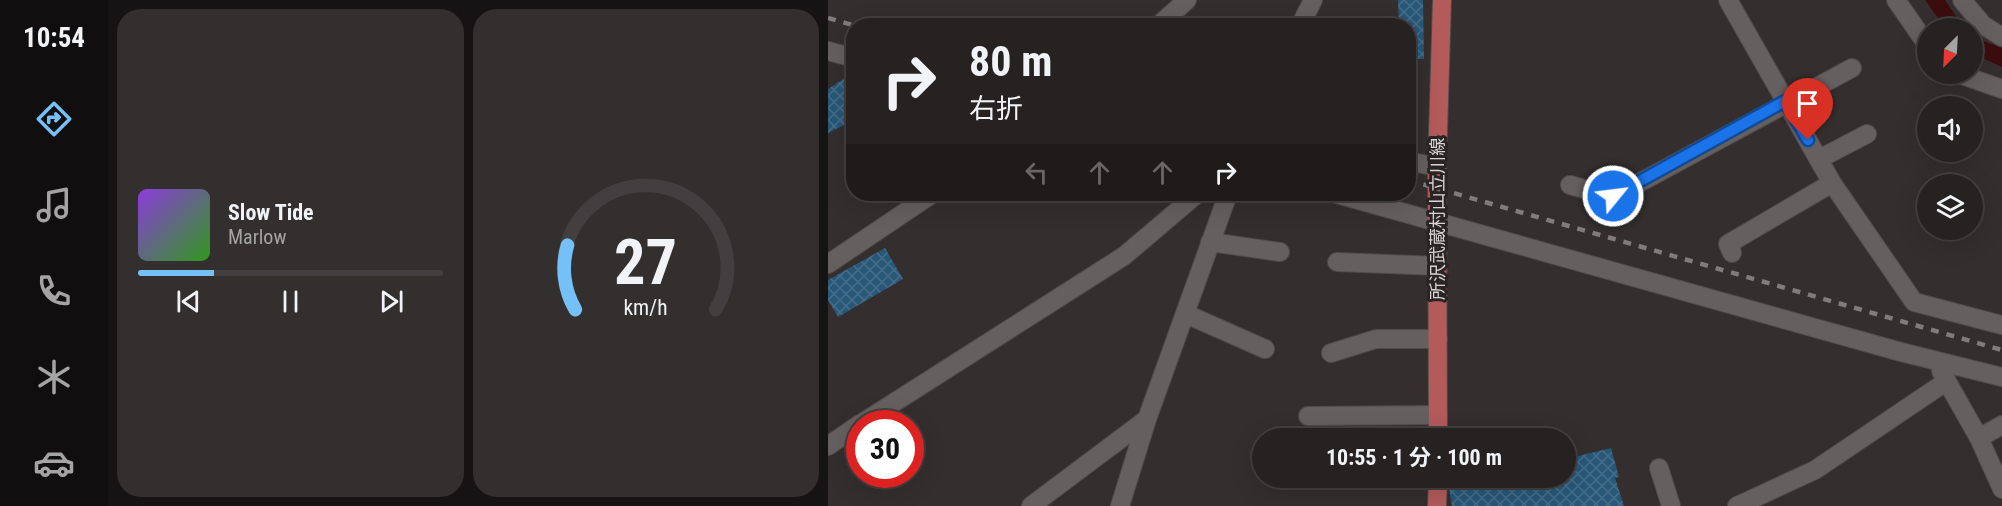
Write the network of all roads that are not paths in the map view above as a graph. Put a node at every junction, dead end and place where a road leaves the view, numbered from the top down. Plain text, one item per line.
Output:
1 (1314, 0) edge
2 (1442, 0) edge
3 (1728, 0) edge
4 (1896, 0) edge
5 (1962, 0) edge
6 (1182, 2) edge
7 (1166, 18) edge
8 (1304, 18) edge
9 (1917, 30) edge
10 (2002, 37) edge
11 (828, 51) edge
12 (846, 55) edge
13 (1852, 68) dead end
14 (1983, 82) edge
15 (2002, 89) edge
16 (1785, 101) junction
17 (1867, 134) dead end
18 (1819, 159) junction
19 (1416, 162) edge
20 (1437, 166) junction
21 (1832, 183) junction
22 (1570, 185) dead end
23 (922, 201) edge
24 (1189, 201) edge
25 (1225, 201) edge
26 (1364, 201) edge
27 (1438, 220) junction
28 (1210, 242) junction
29 (1280, 252) dead end
30 (1732, 253) dead end
31 (1337, 262) dead end
32 (828, 264) edge
33 (1438, 266) junction
34 (1186, 314) junction
35 (2002, 325) edge
36 (1438, 339) junction
37 (1265, 349) dead end
38 (1331, 353) dead end
39 (1934, 359) junction
40 (2002, 377) edge
41 (1947, 381) junction
42 (883, 410) edge
43 (1438, 415) junction
44 (1308, 416) dead end
45 (1147, 419) junction
46 (2002, 425) edge
47 (1438, 428) edge
48 (846, 434) edge
49 (1979, 438) junction
50 (828, 446) edge
51 (1659, 468) dead end
52 (1438, 488) edge
53 (2002, 489) edge
54 (1031, 506) edge
55 (1120, 506) edge
56 (1437, 506) edge
57 (1671, 506) edge
58 (1737, 506) edge

1 - 8 street
2 - 20 main road, 所沢武蔵村山立川線
3 - 16 street
4 - 9 street
5 - 10 street
6 - 7 street
11 - 12 street
13 - 16 street
14 - 15 street
16 - 18 street
16 - 22 street
17 - 18 street
18 - 21 street
19 - 20 street
20 - 27 main road, 所沢武蔵村山立川線
21 - 30 street
21 - 35 street
23 - 32 street
24 - 42 street
25 - 28 street
26 - 27 street
27 - 33 main road, 所沢武蔵村山立川線
27 - 39 street
28 - 29 street
28 - 34 street
31 - 33 street
33 - 36 main road, 所沢武蔵村山立川線
34 - 37 street
34 - 45 street
36 - 38 street
36 - 43 main road, 所沢武蔵村山立川線
39 - 40 street
39 - 41 street
41 - 49 street
41 - 58 street
43 - 44 street
43 - 47 main road, 所沢武蔵村山立川線
45 - 54 street
45 - 55 street
46 - 49 street
48 - 50 street
49 - 53 street
51 - 57 street
52 - 56 main road

